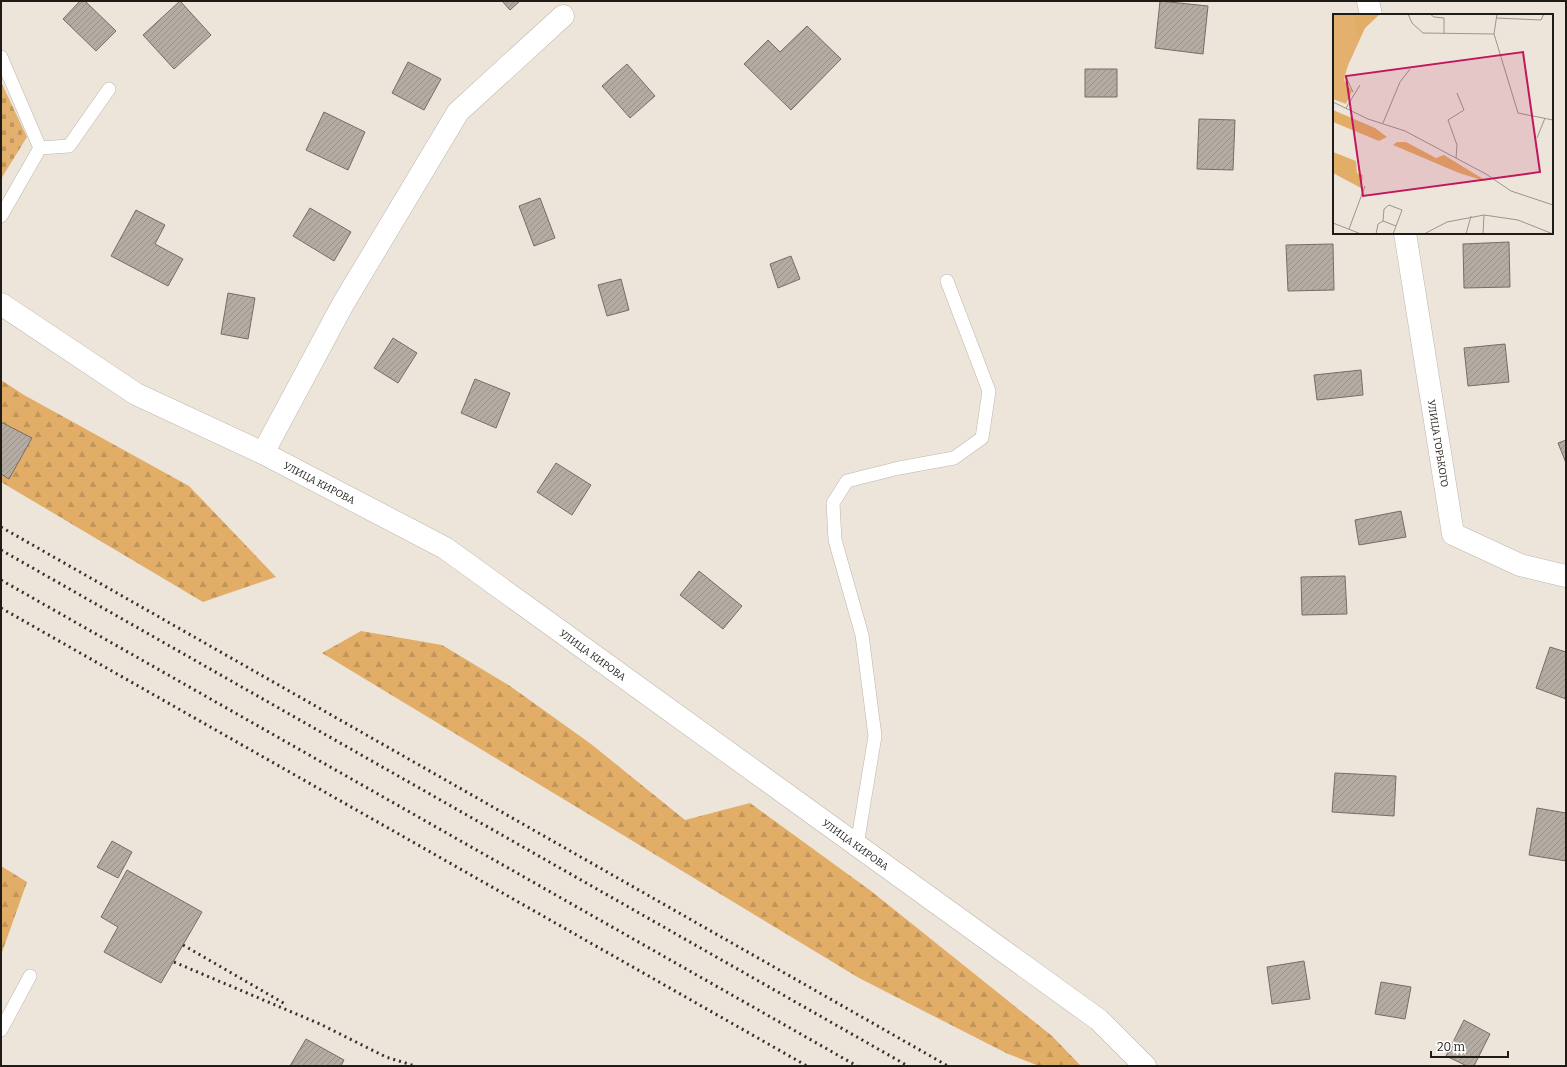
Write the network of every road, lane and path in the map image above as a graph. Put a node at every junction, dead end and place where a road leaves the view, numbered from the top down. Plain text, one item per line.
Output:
1 (1368, 1) edge
2 (1370, 14) edge
3 (563, 16) dead end
4 (1, 58) edge
5 (109, 89) dead end
6 (40, 148) junction
7 (1, 216) edge
8 (1405, 234) edge
9 (947, 281) dead end
10 (1, 304) edge
11 (263, 454) junction
12 (1566, 576) edge
13 (857, 845) junction
14 (30, 976) dead end
15 (1, 1030) edge
16 (1145, 1066) edge

1 - 2 street
3 - 11 street
4 - 6 lane
5 - 6 lane
6 - 7 lane
8 - 12 street, УЛИЦА ГОРЬКОГО
9 - 13 lane
10 - 11 street, УЛИЦА КИРОВА
11 - 13 street, УЛИЦА КИРОВА
13 - 16 street, УЛИЦА КИРОВА
14 - 15 lane

